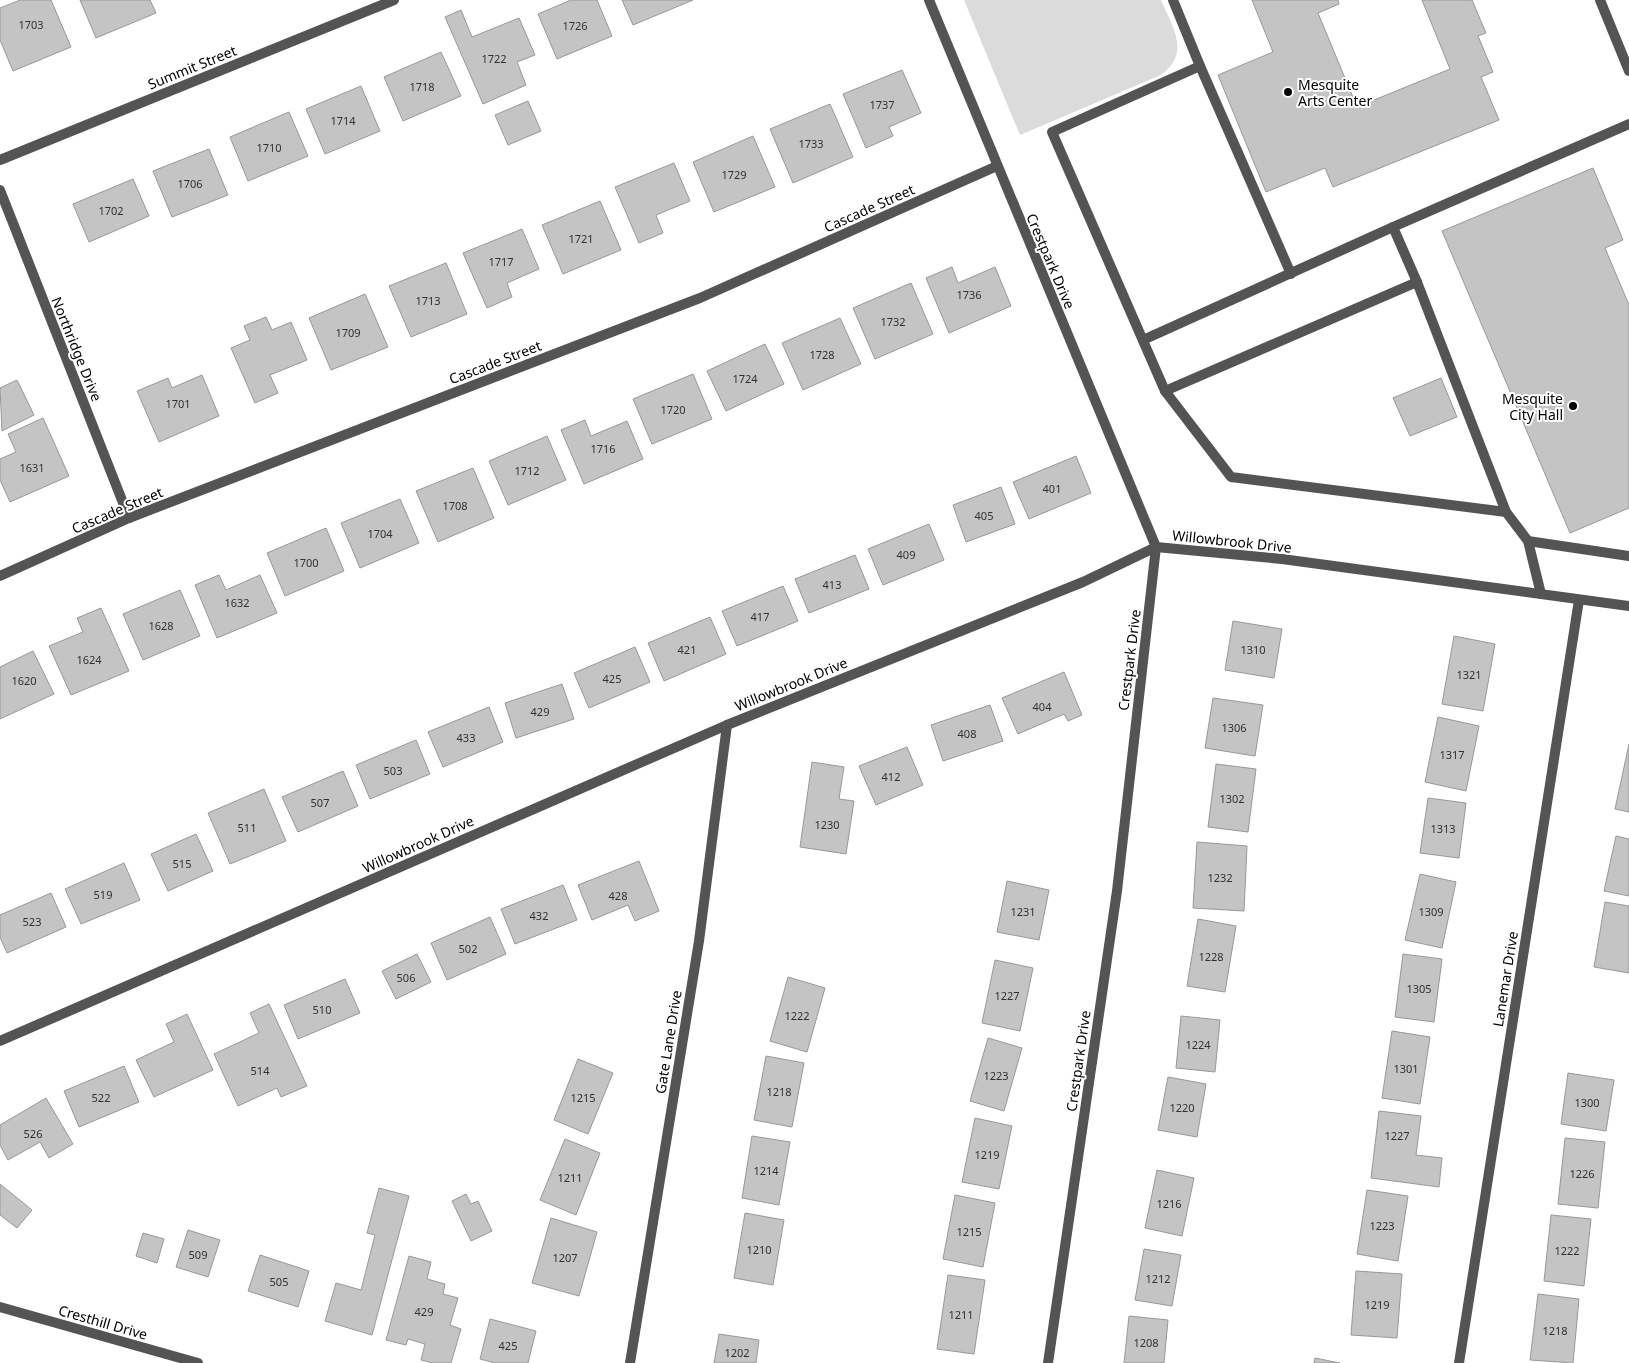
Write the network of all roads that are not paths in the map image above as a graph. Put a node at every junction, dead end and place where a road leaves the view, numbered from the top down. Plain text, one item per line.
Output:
1 (394, 0) edge
2 (929, 0) edge
3 (1173, 0) edge
4 (1600, 0) edge
5 (1200, 66) junction
6 (1629, 71) edge
7 (1629, 124) edge
8 (0, 160) edge
9 (997, 166) junction
10 (0, 190) edge
11 (1393, 227) junction
12 (1291, 274) junction
13 (1417, 282) junction
14 (1142, 340) junction
15 (1165, 391) junction
16 (1506, 512) junction
17 (129, 518) junction
18 (1528, 541) junction
19 (1156, 547) junction
20 (1629, 556) edge
21 (0, 576) edge
22 (1541, 594) junction
23 (1579, 600) junction
24 (1629, 606) edge
25 (727, 725) junction
26 (0, 1041) edge
27 (0, 1307) edge
28 (198, 1363) edge
29 (630, 1363) edge
30 (1048, 1363) edge
31 (1459, 1363) edge

1 - 8 street, Summit Street
2 - 9 street, Crestpark Drive
3 - 5 street
4 - 6 street
5 - 12 street
5 - 14 street
7 - 11 street
9 - 17 street, Cascade Street
9 - 19 street, Crestpark Drive
10 - 17 street, Northridge Drive
11 - 12 street
11 - 13 street
12 - 14 street
13 - 15 street
13 - 16 street
14 - 15 street
15 - 16 street
16 - 18 street
17 - 21 street, Cascade Street
18 - 20 street
18 - 22 street
19 - 22 street, Willowbrook Drive
19 - 25 street, Willowbrook Drive
19 - 30 street, Crestpark Drive
22 - 23 street, Willowbrook Drive
23 - 24 street, Willowbrook Drive
23 - 31 street, Lanemar Drive
25 - 26 street, Willowbrook Drive
25 - 29 street, Gate Lane Drive
27 - 28 street, Cresthill Drive

